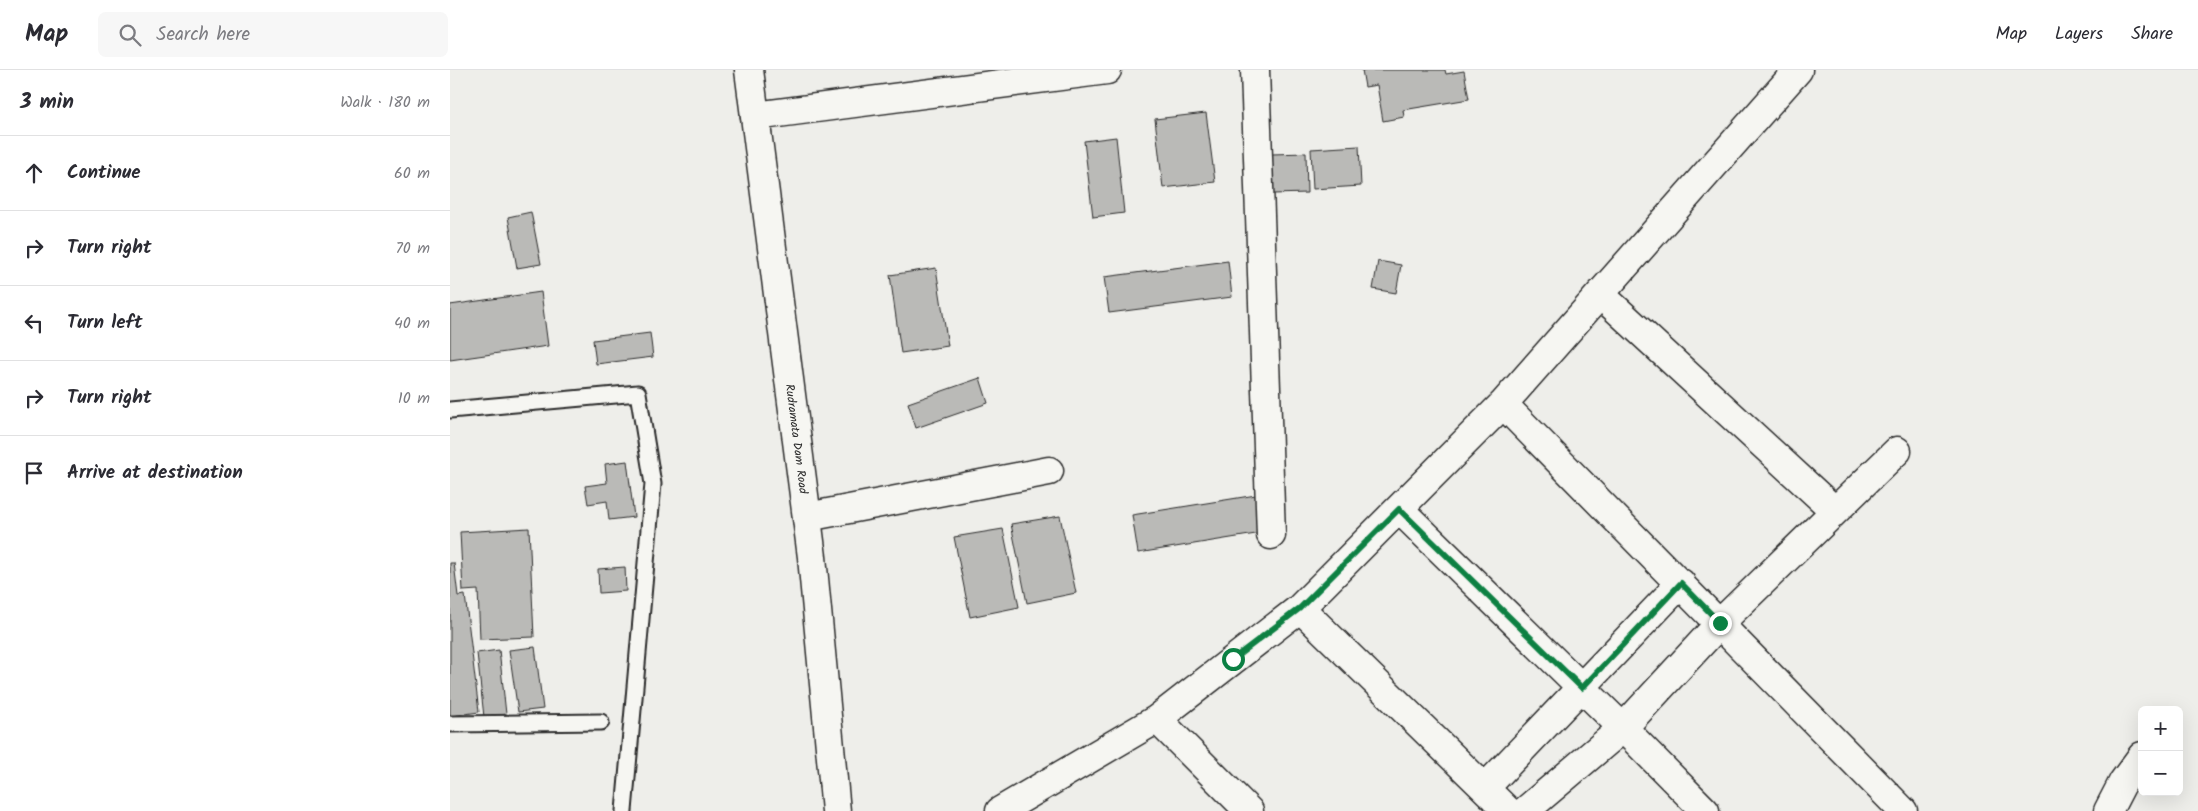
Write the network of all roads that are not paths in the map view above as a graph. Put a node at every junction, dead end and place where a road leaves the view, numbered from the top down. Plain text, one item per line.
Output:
1 (749, 70) edge
2 (1107, 70) edge
3 (1255, 70) edge
4 (1798, 70) edge
5 (755, 116) junction
6 (1601, 295) junction
7 (1503, 404) junction
8 (450, 410) edge
9 (1897, 451) dead end
10 (1049, 471) dead end
11 (1399, 509) junction
12 (1835, 511) junction
13 (807, 517) junction
14 (1271, 535) dead end
15 (1681, 583) junction
16 (1300, 608) junction
17 (1720, 623) junction
18 (1582, 688) junction
19 (1157, 719) junction
20 (602, 722) dead end
21 (450, 724) edge
22 (1623, 728) junction
23 (2138, 761) edge
24 (1484, 788) junction
25 (1892, 808) edge
26 (832, 809) edge
27 (624, 811) edge
28 (1000, 811) edge
29 (1249, 811) edge
30 (1508, 811) edge
31 (1525, 811) edge
32 (1705, 811) edge
33 (2108, 811) edge

1 - 5 main road, Rudramata Dam Road
2 - 5 main road
3 - 14 main road
4 - 6 main road
5 - 13 main road, Rudramata Dam Road
6 - 7 main road
6 - 12 main road
7 - 11 main road
7 - 15 main road
8 - 27 lane
9 - 12 main road
10 - 13 main road
11 - 16 main road
11 - 18 main road
12 - 17 main road
13 - 26 main road, Rudramata Dam Road
15 - 17 main road
15 - 18 main road
16 - 19 main road
16 - 24 main road
17 - 22 main road
17 - 25 main road
18 - 22 main road
18 - 24 main road
19 - 28 main road
19 - 29 main road
20 - 21 lane
22 - 31 main road
22 - 32 main road
23 - 33 main road
24 - 30 main road

